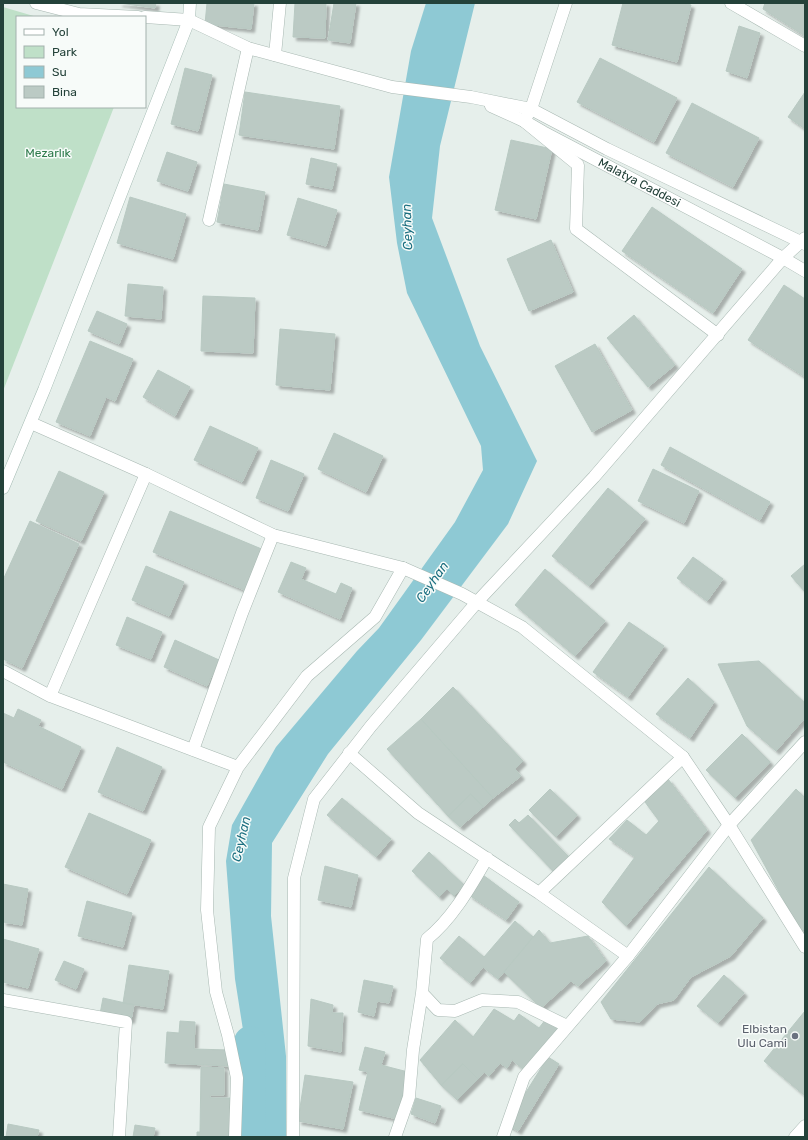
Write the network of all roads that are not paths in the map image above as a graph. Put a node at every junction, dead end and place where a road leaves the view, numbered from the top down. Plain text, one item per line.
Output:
1 (36, 3) edge
2 (190, 3) edge
3 (280, 3) edge
4 (566, 3) edge
5 (731, 3) edge
6 (118, 16) edge
7 (146, 17) edge
8 (189, 20) junction
9 (805, 46) edge
10 (248, 48) junction
11 (275, 55) junction
12 (471, 97) junction
13 (531, 108) junction
14 (524, 121) junction
15 (209, 220) dead end
16 (804, 242) edge
17 (783, 258) junction
18 (805, 272) edge
19 (718, 335) junction
20 (31, 423) junction
21 (146, 474) junction
22 (3, 488) edge
23 (274, 535) junction
24 (403, 568) junction
25 (477, 602) junction
26 (3, 671) edge
27 (50, 696) junction
28 (805, 742) edge
29 (193, 750) junction
30 (349, 753) junction
31 (683, 757) junction
32 (238, 767) junction
33 (729, 825) junction
34 (487, 858) junction
35 (539, 893) junction
36 (805, 947) edge
37 (628, 956) junction
38 (422, 993) junction
39 (3, 1000) edge
40 (567, 1026) junction
41 (805, 1126) edge
42 (119, 1137) edge
43 (235, 1137) edge
44 (293, 1137) edge
45 (395, 1137) edge
46 (503, 1137) edge
47 (795, 1137) edge

1 - 6 street
2 - 8 street
3 - 11 street
4 - 13 street
5 - 9 street
7 - 8 street
8 - 10 street
8 - 20 street
10 - 11 street
10 - 15 street
11 - 12 street
12 - 13 street
12 - 14 street, Malatya Caddesi
13 - 14 street
13 - 16 street
14 - 17 street, Malatya Caddesi
14 - 19 street
16 - 17 street
17 - 18 street, Malatya Caddesi
17 - 19 street
19 - 25 street
20 - 21 street
20 - 22 street
21 - 23 street
21 - 27 street
23 - 24 street
23 - 29 street
24 - 25 street
24 - 32 street
25 - 30 street
25 - 31 street
26 - 27 street
27 - 29 street
28 - 33 street
29 - 32 street
30 - 34 street
30 - 44 street
31 - 33 street
31 - 35 street
32 - 43 street
33 - 36 street
33 - 37 street
34 - 35 street
34 - 38 street
35 - 37 street
37 - 40 street
38 - 40 street
38 - 45 street
39 - 42 street
40 - 46 street
41 - 47 street

